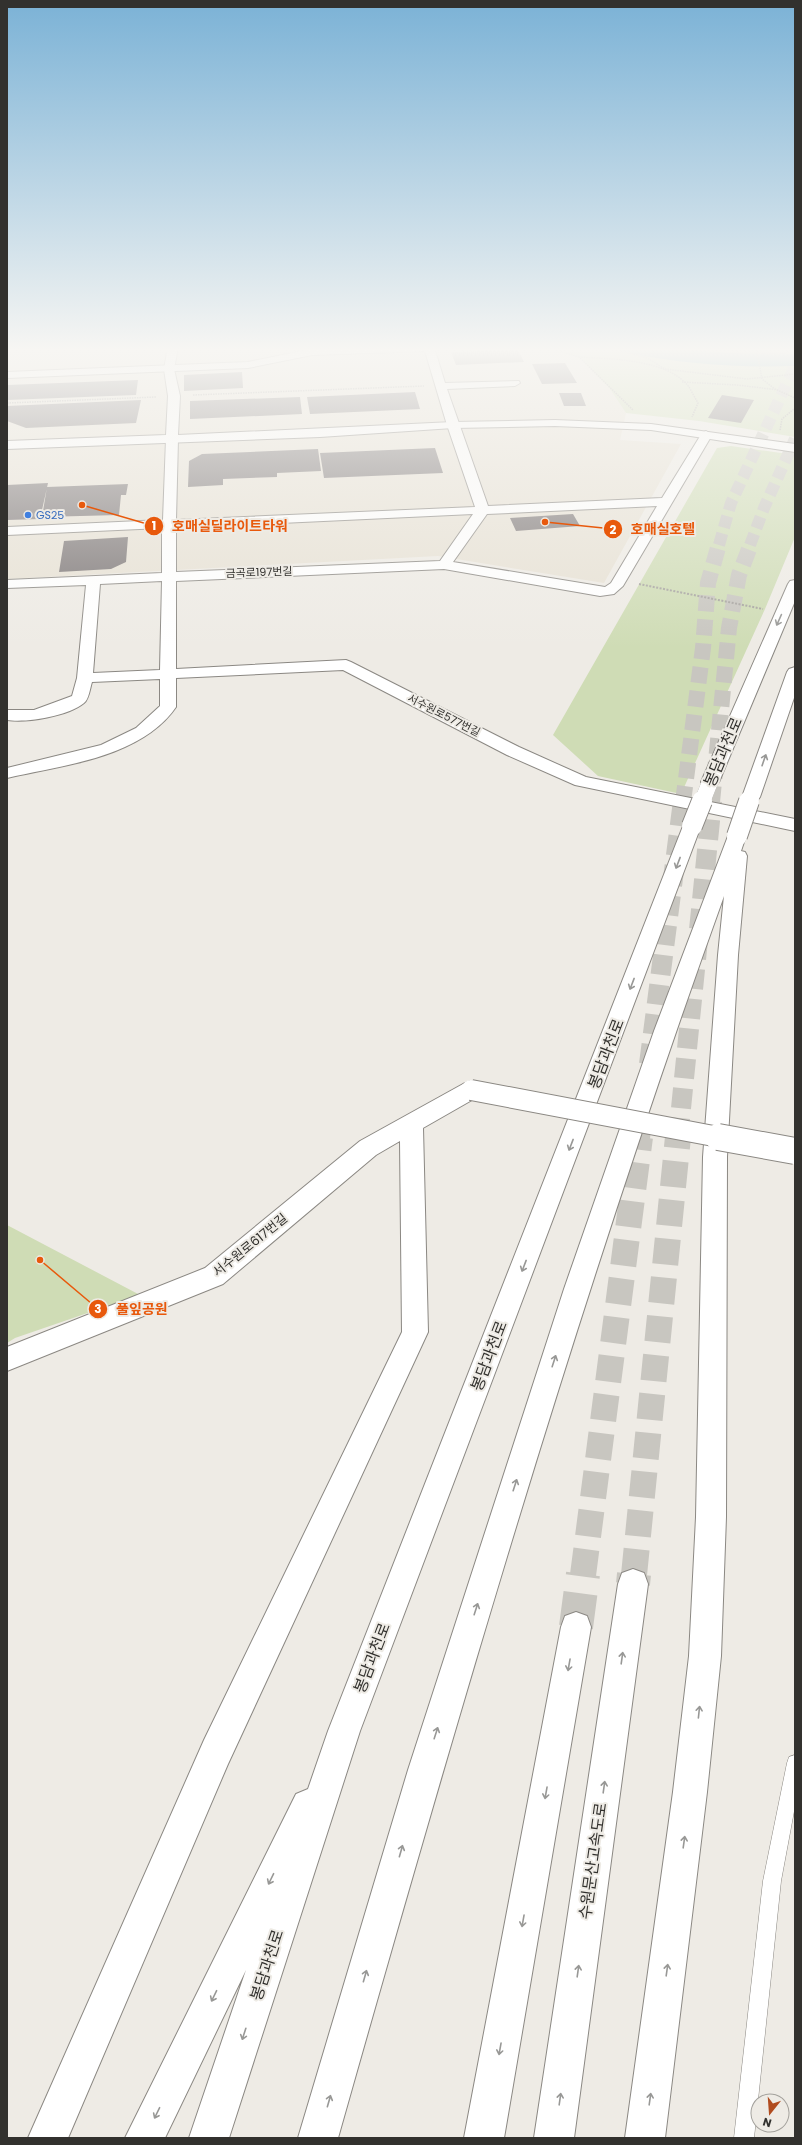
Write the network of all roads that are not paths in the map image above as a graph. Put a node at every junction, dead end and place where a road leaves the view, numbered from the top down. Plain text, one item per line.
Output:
1 (172, 447) edge
2 (461, 447) edge
3 (699, 447) edge
4 (667, 502) junction
5 (483, 510) junction
6 (169, 523) junction
7 (7, 531) edge
8 (444, 565) junction
9 (169, 576) junction
10 (93, 580) junction
11 (7, 584) edge
12 (795, 584) edge
13 (795, 672) edge
14 (168, 676) junction
15 (85, 678) junction
16 (7, 715) edge
17 (7, 772) edge
18 (795, 825) edge
19 (739, 832) junction
20 (412, 1123) junction
21 (795, 1150) edge
22 (7, 1360) edge
23 (633, 1584) tunnel mouth
24 (576, 1627) tunnel mouth
25 (344, 1731) junction
26 (795, 1763) edge
27 (48, 2138) edge
28 (145, 2138) edge
29 (209, 2138) edge
30 (318, 2138) edge
31 (484, 2138) edge
32 (554, 2138) edge
33 (645, 2138) edge
34 (744, 2138) edge

1 - 6 main road
2 - 5 main road
3 - 4 main road
4 - 5 main road
4 - 8 main road, 금곡로197번길
5 - 6 main road
5 - 8 main road
6 - 7 main road
6 - 9 main road
8 - 9 main road, 금곡로197번길
9 - 10 main road, 금곡로197번길
9 - 14 main road
10 - 11 main road, 금곡로197번길
10 - 15 main road
12 -> 25 main road, 봉담과천로, bridge
19 -> 13 main road, bridge
14 - 15 main road, 서수원로577번길
14 - 17 main road
14 - 18 main road, 서수원로577번길
15 - 16 main road
30 -> 19 main road
33 -> 19 main road
20 - 21 main road, 서수원로617번길, bridge
20 - 22 main road, 서수원로617번길
20 - 27 main road
32 -> 23 main road, 수원문산고속도로
24 -> 31 main road
25 -> 28 main road
25 -> 29 main road, 봉담과천로
26 - 34 lane

